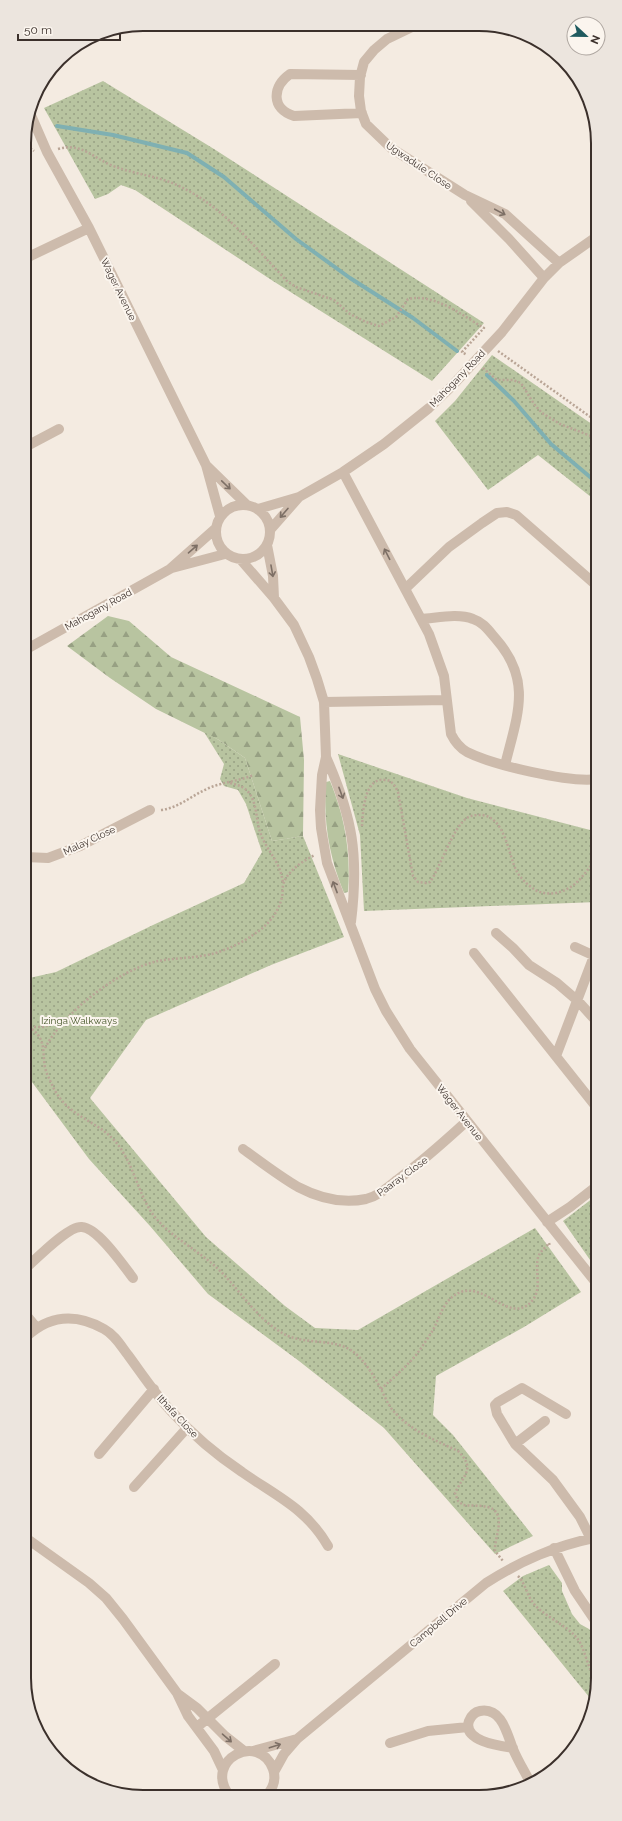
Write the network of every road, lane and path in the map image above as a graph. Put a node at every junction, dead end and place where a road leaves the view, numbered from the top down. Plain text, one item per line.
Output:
1 (404, 31) edge
2 (361, 75) junction
3 (362, 113) junction
4 (33, 120) edge
5 (47, 152) junction
6 (465, 195) junction
7 (89, 228) junction
8 (591, 241) edge
9 (31, 256) edge
10 (559, 263) junction
11 (544, 278) junction
12 (491, 343) junction
13 (474, 360) junction
14 (591, 417) edge
15 (59, 429) dead end
16 (591, 436) edge
17 (31, 444) edge
18 (206, 465) junction
19 (343, 472) junction
20 (299, 497) junction
21 (247, 505) junction
22 (258, 509) junction
23 (220, 516) junction
24 (215, 529) junction
25 (270, 530) junction
26 (267, 545) junction
27 (225, 554) junction
28 (241, 560) junction
29 (170, 569) junction
30 (591, 581) edge
31 (405, 589) junction
32 (274, 598) junction
33 (421, 619) junction
34 (31, 647) edge
35 (447, 700) junction
36 (324, 702) junction
37 (326, 757) junction
38 (505, 765) junction
39 (254, 775) dead end
40 (591, 779) edge
41 (230, 783) junction
42 (150, 810) joint
43 (354, 845) junction
44 (325, 850) junction
45 (31, 857) edge
46 (591, 866) edge
47 (283, 883) junction
48 (351, 922) junction
49 (496, 933) dead end
50 (575, 947) dead end
51 (474, 953) dead end
52 (591, 955) edge
53 (591, 967) edge
54 (578, 1001) junction
55 (591, 1015) edge
56 (63, 1021) junction
57 (31, 1027) edge
58 (31, 1029) edge
59 (44, 1048) junction
60 (556, 1056) junction
61 (591, 1100) edge
62 (467, 1122) junction
63 (243, 1149) dead end
64 (591, 1191) edge
65 (547, 1222) junction
66 (553, 1249) dead end
67 (31, 1263) edge
68 (591, 1277) edge
69 (133, 1278) dead end
70 (31, 1321) edge
71 (36, 1327) junction
72 (31, 1332) edge
73 (381, 1388) junction
74 (154, 1389) junction
75 (566, 1414) dead end
76 (545, 1421) dead end
77 (187, 1428) junction
78 (515, 1444) junction
79 (99, 1454) dead end
80 (134, 1487) dead end
81 (591, 1534) edge
82 (591, 1539) edge
83 (31, 1542) edge
84 (328, 1546) dead end
85 (554, 1548) junction
86 (509, 1568) junction
87 (591, 1615) edge
88 (275, 1664) dead end
89 (591, 1672) edge
90 (177, 1693) junction
91 (206, 1718) junction
92 (197, 1727) junction
93 (468, 1727) junction
94 (297, 1739) junction
95 (390, 1743) dead end
96 (513, 1748) junction
97 (249, 1751) junction
98 (223, 1770) junction
99 (274, 1772) junction
100 (528, 1778) edge
101 (223, 1784) junction
102 (274, 1784) junction
103 (219, 1790) edge
104 (226, 1790) edge
105 (270, 1790) edge
106 (276, 1790) edge

1 - 2 street, Ugwadule Close
2 - 3 street, Ugwadule Close
2 - 3 street
3 - 6 street, Ugwadule Close
4 - 5 street, Wager Avenue
5 - 7 street, Wager Avenue
5 - 13 path
6 -> 10 street
6 - 11 street
7 - 9 street
7 - 18 street, Wager Avenue
8 - 10 street, Mahogany Road
10 - 11 street, Mahogany Road
11 - 12 street, Mahogany Road
12 - 13 street, Mahogany Road
12 - 14 path
13 - 16 path
13 - 19 street, Mahogany Road
15 - 17 street
18 -> 21 street, Wager Avenue
18 - 23 street, Wager Avenue
19 - 20 street, Mahogany Road
31 -> 19 street
20 - 22 street, Mahogany Road
20 -> 25 street, Mahogany Road
21 - 22 street
21 - 23 street
22 - 25 street
23 - 24 street
24 - 27 street
29 -> 24 street, Mahogany Road
25 - 26 street
26 - 28 street
26 -> 32 street
27 - 28 street
27 - 29 street, Mahogany Road
28 - 32 street, Wager Avenue
29 - 34 street, Mahogany Road
30 - 31 street
31 - 33 street
32 - 36 street, Wager Avenue
33 - 35 street
33 - 38 street
35 - 36 street
35 - 38 street
36 - 37 street, Wager Avenue
37 -> 43 street, Wager Avenue
37 - 44 street, Wager Avenue
38 - 40 street
39 - 41 path
41 - 42 path
41 - 47 path
42 - 45 street, Malay Close
43 - 46 path
43 - 48 street, Wager Avenue
44 - 47 path
48 -> 44 street, Wager Avenue
47 - 56 path
48 - 62 street, Wager Avenue
49 - 54 street
50 - 52 street
51 - 60 street
53 - 54 street
54 - 55 street
54 - 60 street
56 - 57 path
56 - 59 path
58 - 59 path
59 - 73 path
60 - 61 street
62 - 63 street, Paaray Close
62 - 65 street, Wager Avenue
64 - 65 street
65 - 68 street, Wager Avenue
66 - 73 path
67 - 69 street
70 - 71 street
71 - 72 street, Ithafa Close
71 - 74 street, Ithafa Close
73 - 86 path
74 - 77 street, Ithafa Close
74 - 79 street
75 - 78 street
76 - 78 street
77 - 80 street
77 - 84 street, Ithafa Close
78 - 81 street
82 - 85 street, Campbell Drive
83 - 90 street
85 - 86 street, Campbell Drive
85 - 87 street
86 - 89 path
86 - 94 street, Campbell Drive
88 - 91 street
90 - 91 street
90 - 92 street
91 - 92 street
91 -> 97 street
92 - 98 street
93 - 95 street
93 - 96 street
93 - 96 street
97 -> 94 street
94 - 99 street
96 - 100 street
97 - 98 street
97 - 99 street
98 - 101 street
99 - 102 street
101 - 103 street
101 - 104 street
102 - 105 street
102 - 106 street

